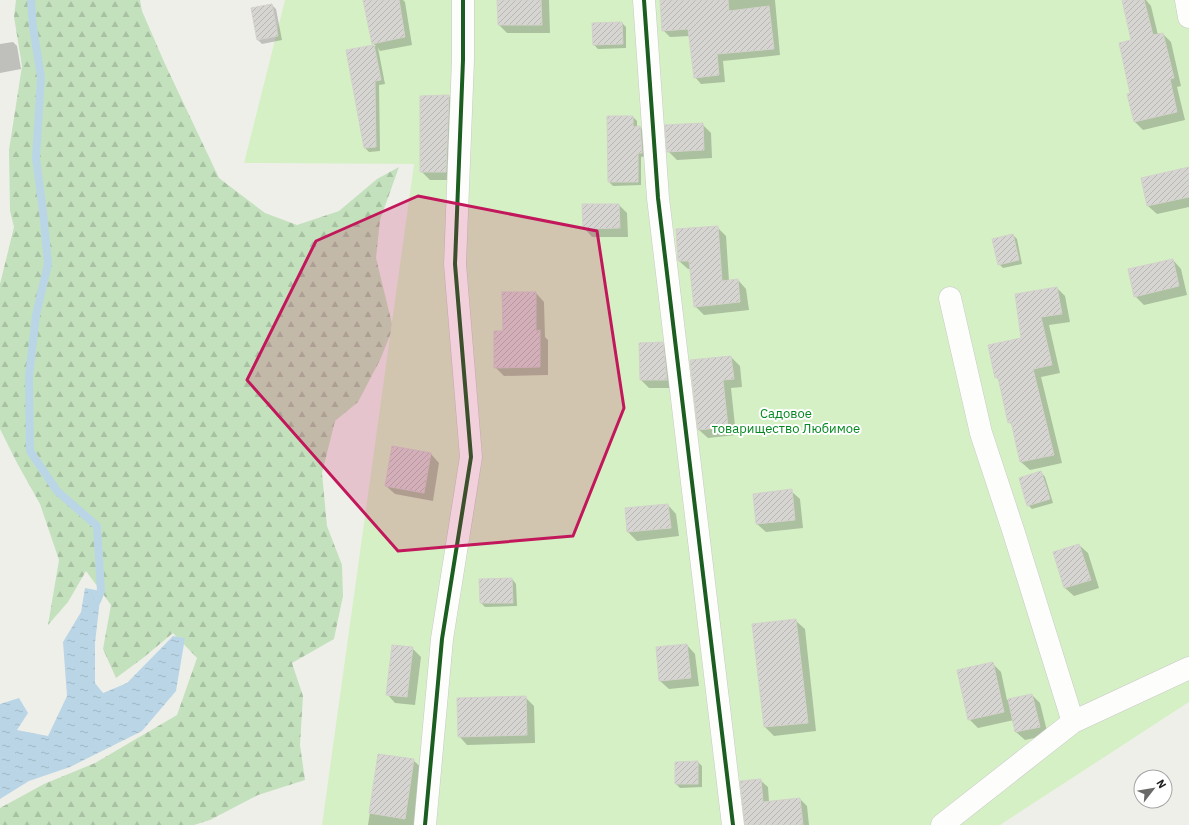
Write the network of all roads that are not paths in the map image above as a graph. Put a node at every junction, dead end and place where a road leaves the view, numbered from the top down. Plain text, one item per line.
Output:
1 (464, 0) edge
2 (644, 0) edge
3 (1186, 0) edge
4 (1189, 17) edge
5 (950, 298) dead end
6 (1189, 668) edge
7 (1073, 722) junction
8 (425, 825) edge
9 (733, 825) edge
10 (942, 825) edge

1 - 8 street
2 - 9 street
3 - 4 street
5 - 7 street
6 - 7 street
7 - 10 street

